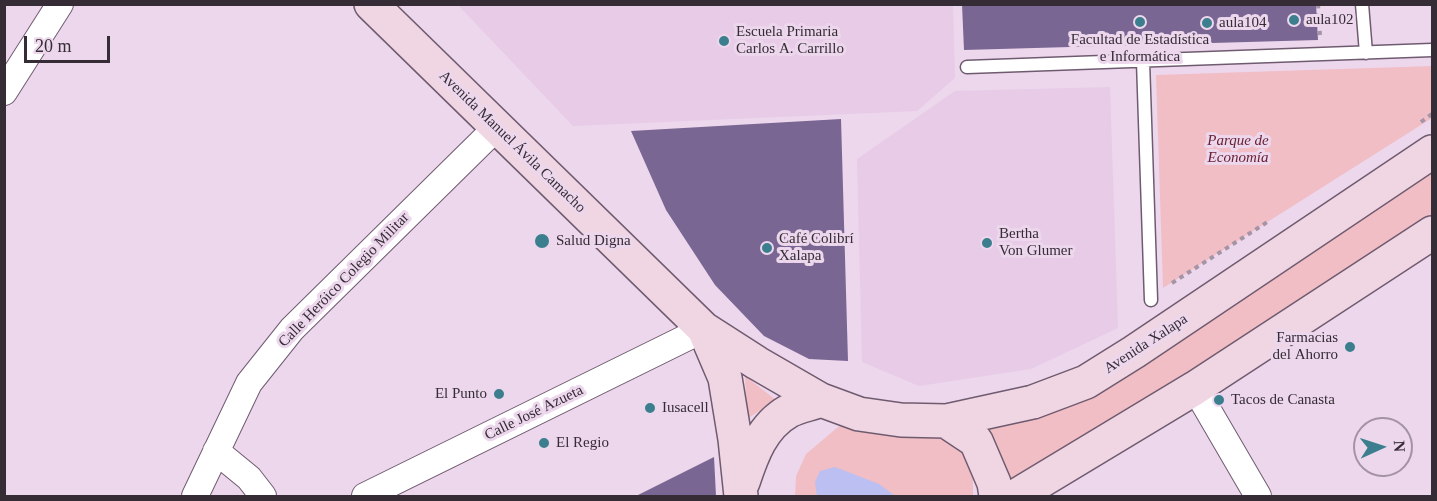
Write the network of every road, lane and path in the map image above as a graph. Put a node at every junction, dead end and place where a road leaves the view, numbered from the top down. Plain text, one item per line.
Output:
1 (60, 4) edge
2 (371, 4) edge
3 (1318, 4) edge
4 (1362, 4) edge
5 (1320, 42) dead end
6 (1432, 50) edge
7 (1366, 53) junction
8 (1143, 61) junction
9 (968, 67) dead end
10 (4, 92) edge
11 (1432, 116) edge
12 (496, 128) junction
13 (1425, 133) edge
14 (1273, 219) dead end
15 (1432, 233) edge
16 (1163, 288) dead end
17 (1151, 300) dead end
18 (704, 329) junction
19 (1195, 388) junction
20 (821, 400) junction
21 (946, 421) junction
22 (216, 451) junction
23 (741, 493) edge
24 (195, 496) edge
25 (263, 496) edge
26 (365, 496) edge
27 (996, 496) edge
28 (1016, 496) edge
29 (1258, 496) edge

1 - 10 street
2 - 12 main road, Avenida Manuel Ávila Camacho
3 - 5 path
4 - 7 lane
6 - 7 lane
7 - 8 lane
8 - 9 lane
8 - 17 lane
11 - 13 path
12 - 18 main road, Avenida Manuel Ávila Camacho
12 - 22 street, Calle Heróico Colegio Militar
13 - 21 main road, Avenida Xalapa
14 - 16 path
15 - 19 main road
18 - 20 main road, Avenida Manuel Ávila Camacho
18 - 23 main road, Avenida Manuel Ávila Camacho
18 - 26 street, Calle José Azueta
19 - 28 main road
19 - 29 street
20 - 21 main road, Avenida Xalapa
20 - 23 main road
21 - 27 main road
22 - 24 street, Calle Heróico Colegio Militar
22 - 25 street

